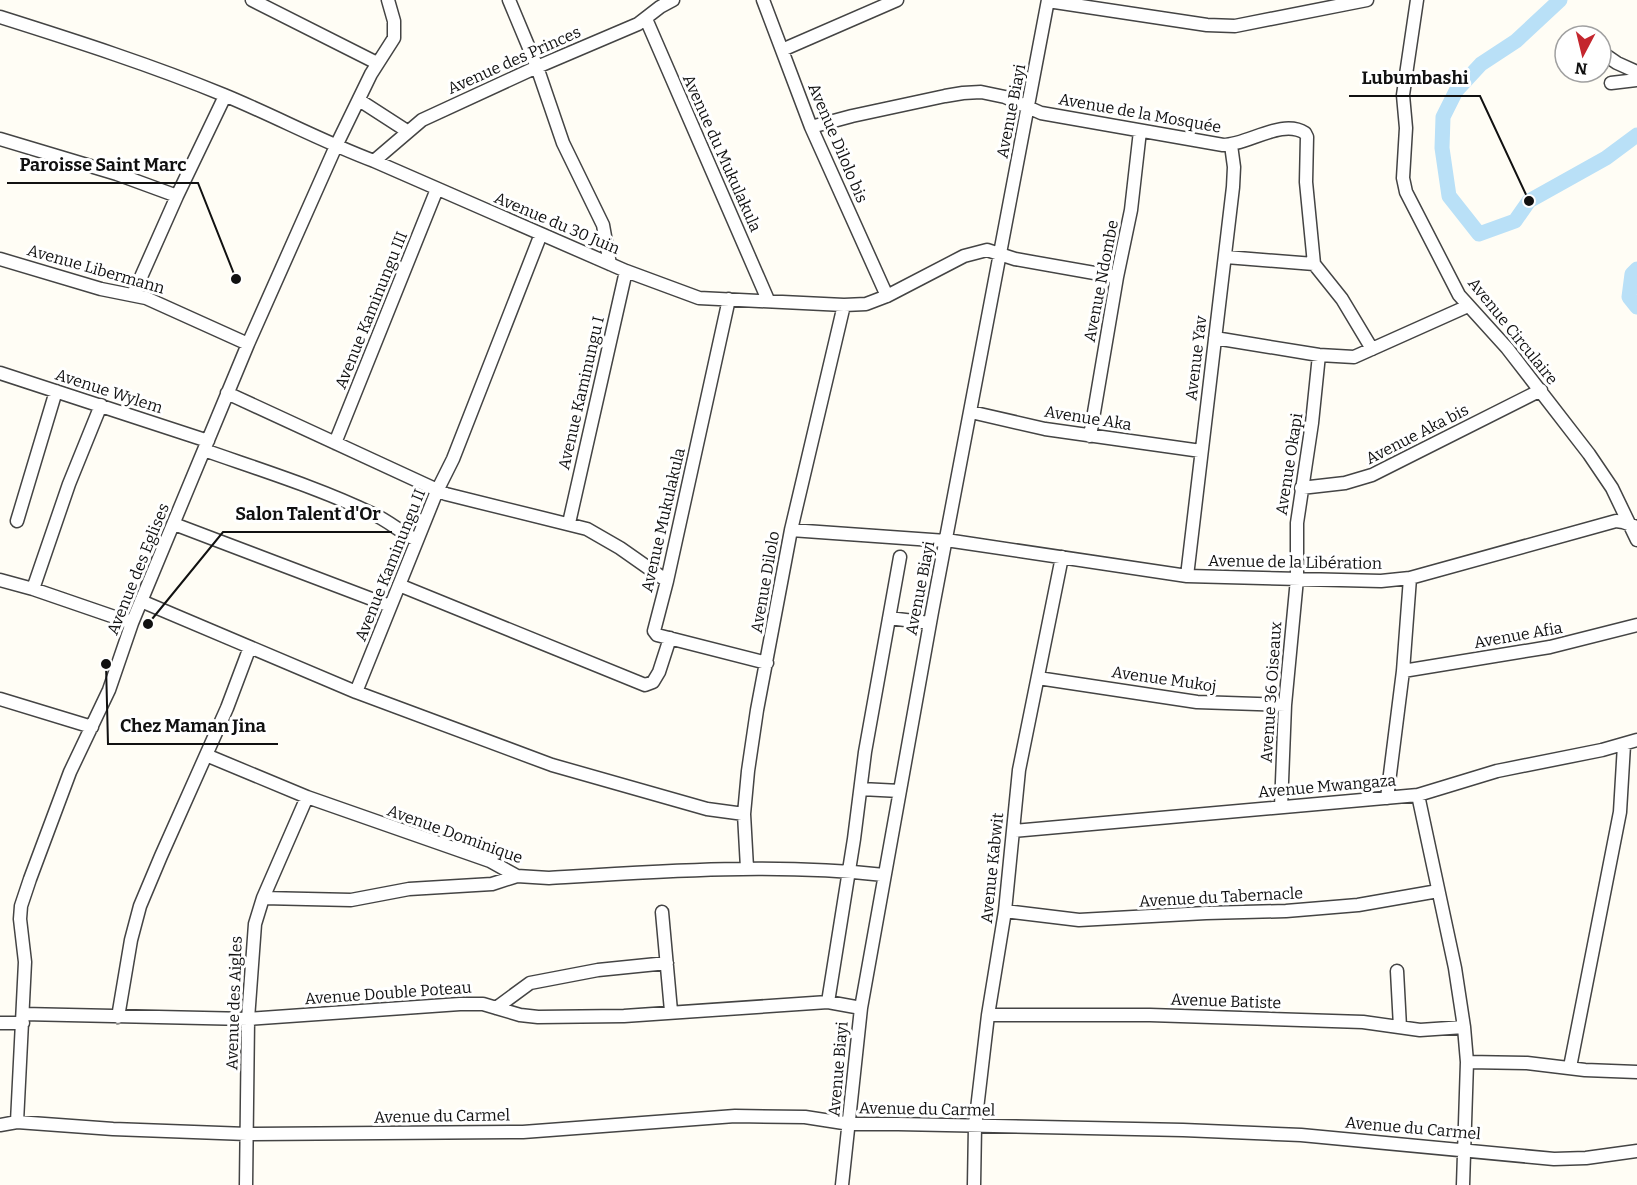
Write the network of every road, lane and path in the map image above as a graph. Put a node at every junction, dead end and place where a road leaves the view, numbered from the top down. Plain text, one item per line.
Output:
1 (252, 0) edge
2 (388, 0) edge
3 (509, 0) edge
4 (673, 0) edge
5 (763, 0) edge
6 (897, 0) edge
7 (1048, 0) edge
8 (1367, 0) edge
9 (1417, 0) edge
10 (654, 5) edge
11 (0, 17) edge
12 (646, 19) junction
13 (782, 50) junction
14 (1613, 60) edge
15 (377, 63) junction
16 (537, 67) junction
17 (1637, 72) edge
18 (1637, 80) edge
19 (1613, 83) edge
20 (225, 96) junction
21 (359, 100) junction
22 (1029, 108) junction
23 (811, 127) junction
24 (407, 131) junction
25 (1140, 131) junction
26 (0, 139) edge
27 (1231, 145) junction
28 (336, 147) junction
29 (374, 161) junction
30 (437, 189) junction
31 (177, 195) junction
32 (541, 234) junction
33 (1000, 253) junction
34 (1226, 257) junction
35 (0, 259) edge
36 (610, 264) junction
37 (1314, 264) junction
38 (626, 271) junction
39 (1117, 278) junction
40 (133, 296) junction
41 (886, 297) junction
42 (729, 299) junction
43 (768, 300) junction
44 (844, 305) junction
45 (1468, 306) junction
46 (1215, 338) junction
47 (248, 344) junction
48 (1372, 349) junction
49 (1319, 355) junction
50 (0, 373) edge
51 (1541, 390) junction
52 (56, 392) junction
53 (227, 393) junction
54 (101, 405) junction
55 (971, 411) junction
56 (1090, 436) junction
57 (335, 443) junction
58 (206, 445) junction
59 (1201, 451) junction
60 (1301, 488) junction
61 (437, 491) junction
62 (16, 521) dead end
63 (174, 524) junction
64 (569, 524) junction
65 (1634, 527) edge
66 (791, 530) junction
67 (417, 540) junction
68 (946, 540) junction
69 (1637, 540) edge
70 (900, 557) dead end
71 (1062, 557) junction
72 (1187, 576) junction
73 (1410, 578) junction
74 (1297, 579) junction
75 (0, 580) edge
76 (667, 581) junction
77 (399, 585) junction
78 (33, 589) junction
79 (141, 601) junction
80 (390, 606) junction
81 (889, 618) junction
82 (132, 623) junction
83 (930, 623) junction
84 (1637, 625) edge
85 (670, 638) junction
86 (250, 647) junction
87 (767, 663) junction
88 (1403, 671) junction
89 (1038, 678) junction
90 (356, 692) junction
91 (1, 702) edge
92 (1285, 705) junction
93 (92, 727) junction
94 (1637, 740) edge
95 (1624, 745) junction
96 (206, 755) junction
97 (861, 789) junction
98 (900, 791) junction
99 (1418, 795) junction
100 (307, 797) junction
101 (1387, 798) junction
102 (1281, 807) junction
103 (744, 814) junction
104 (1013, 831) junction
105 (747, 868) junction
106 (849, 871) junction
107 (884, 875) junction
108 (517, 876) junction
109 (1438, 891) junction
110 (263, 898) junction
111 (1005, 911) junction
112 (662, 912) dead end
113 (668, 963) junction
114 (1397, 971) dead end
115 (828, 1002) junction
116 (496, 1008) junction
117 (861, 1008) junction
118 (672, 1011) junction
119 (988, 1015) junction
120 (118, 1017) junction
121 (23, 1019) junction
122 (248, 1019) junction
123 (0, 1023) edge
124 (1400, 1027) junction
125 (1464, 1027) junction
126 (1467, 1062) junction
127 (1570, 1067) junction
128 (1637, 1072) edge
129 (17, 1122) junction
130 (850, 1124) junction
131 (0, 1125) edge
132 (975, 1126) junction
133 (247, 1134) junction
134 (1463, 1149) junction
135 (1637, 1151) edge
136 (246, 1185) edge
137 (842, 1185) edge
138 (974, 1185) edge
139 (1462, 1185) edge

1 - 15 street
2 - 15 street, Avenue des Eglises
3 - 16 street
4 - 10 street, Avenue des Princes
5 - 13 street, Avenue Dilolo bis
6 - 13 street
7 - 8 street
7 - 22 street, Avenue Biayi
9 - 45 street, Avenue Circulaire
10 - 12 street, Avenue des Princes
11 - 20 street, Avenue du 30 Juin
12 - 16 street, Avenue des Princes
12 - 43 street, Avenue du Mukulakula
13 - 23 street, Avenue Dilolo bis
14 - 17 street
15 - 21 street, Avenue des Eglises
16 - 24 street, Avenue des Princes
16 - 36 street
18 - 19 street
20 - 28 street, Avenue du 30 Juin
20 - 31 street
21 - 24 street
21 - 28 street, Avenue des Eglises
22 - 23 street, Avenue de la Mosquée
22 - 25 street, Avenue de la Mosquée
22 - 33 street, Avenue Biayi
23 - 41 street, Avenue Dilolo bis
24 - 29 street, Avenue des Princes
25 - 27 street, Avenue de la Mosquée
25 - 39 street, Avenue Ndombe
26 - 31 street
27 - 34 street, Avenue Yav
27 - 37 street, Avenue de la Mosquée
28 - 29 street, Avenue du 30 Juin
28 - 47 street, Avenue des Eglises
29 - 30 street, Avenue du 30 Juin
30 - 32 street, Avenue du 30 Juin
30 - 57 street, Avenue Kaminungu III
31 - 40 street
32 - 36 street, Avenue du 30 Juin
32 - 61 street, Avenue Kaminungu II
33 - 39 street, Avenue du 30 Juin
33 - 41 street, Avenue du 30 Juin
33 - 55 street, Avenue Biayi
34 - 37 street
34 - 46 street, Avenue Yav
35 - 40 street, Avenue Libermann
36 - 38 street, Avenue du 30 Juin
37 - 48 street
38 - 42 street, Avenue du 30 Juin
38 - 64 street, Avenue Kaminungu I
39 - 56 street, Avenue Ndombe
40 - 47 street, Avenue Libermann
41 - 44 street, Avenue du 30 Juin
42 - 43 street, Avenue du 30 Juin
42 - 76 street, Avenue Mukulakula
43 - 44 street, Avenue du 30 Juin
44 - 66 street, Avenue Dilolo
45 - 48 street
45 - 51 street, Avenue Circulaire
46 - 49 street
46 - 59 street, Avenue Yav
47 - 53 street, Avenue des Eglises
48 - 49 street
49 - 60 street, Avenue Okapi
50 - 52 street, Avenue Wylem
51 - 60 street, Avenue Aka bis
51 - 65 street, Avenue Circulaire
52 - 54 street, Avenue Wylem
52 - 62 street
53 - 57 street
53 - 58 street, Avenue des Eglises
54 - 58 street, Avenue Wylem
54 - 78 street
55 - 56 street, Avenue Aka
55 - 68 street, Avenue Biayi
56 - 59 street, Avenue Aka
57 - 61 street
58 - 63 street, Avenue des Eglises
58 - 67 street, Avenue Wylem
59 - 72 street, Avenue Yav
60 - 74 street, Avenue Okapi
61 - 64 street
61 - 67 street, Avenue Kaminungu II
63 - 79 street, Avenue des Eglises
63 - 80 street
64 - 76 street
65 - 69 street, Avenue Circulaire
65 - 73 street, Avenue de la Libération
66 - 68 street, Avenue de la Libération
66 - 87 street, Avenue Dilolo
67 - 77 street, Avenue Kaminungu II
68 - 71 street, Avenue de la Libération
68 - 83 street, Avenue Biayi
70 - 81 street
71 - 72 street, Avenue de la Libération
71 - 89 street, Avenue Kabwit
72 - 74 street, Avenue de la Libération
73 - 74 street, Avenue de la Libération
73 - 88 street
74 - 92 street, Avenue 36 Oiseaux
75 - 78 street
76 - 85 street, Avenue Mukulakula
77 - 80 street, Avenue Kaminungu II
77 - 85 street
78 - 82 street
79 - 82 street, Avenue des Eglises
79 - 86 street
80 - 90 street, Avenue Kaminungu II
81 - 83 street
81 - 97 street
82 - 93 street, Avenue des Eglises
83 - 98 street, Avenue Biayi
84 - 88 street, Avenue Afia
85 - 87 street
86 - 90 street
86 - 96 street
87 - 103 street, Avenue Dilolo
88 - 101 street
89 - 92 street, Avenue Mukoj
89 - 104 street, Avenue Kabwit
90 - 103 street
91 - 93 street
92 - 102 street, Avenue 36 Oiseaux
93 - 121 street, Avenue des Eglises
94 - 95 street, Avenue Mwangaza
95 - 99 street, Avenue Mwangaza
95 - 127 street
96 - 100 street, Avenue Dominique
96 - 120 street
97 - 98 street
97 - 106 street
98 - 107 street, Avenue Biayi
99 - 101 street, Avenue Mwangaza
99 - 109 street
100 - 108 street, Avenue Dominique
100 - 110 street, Avenue des Aigles
101 - 102 street, Avenue Mwangaza
102 - 104 street, Avenue Mwangaza
103 - 105 street, Avenue Dilolo
104 - 111 street, Avenue Kabwit
105 - 106 street, Avenue Dominique
105 - 108 street, Avenue Dominique
106 - 107 street, Avenue Dominique
106 - 115 street
107 - 117 street, Avenue Biayi
108 - 110 street
109 - 111 street, Avenue du Tabernacle
109 - 125 street
110 - 122 street, Avenue des Aigles
111 - 119 street, Avenue Kabwit
112 - 113 street
113 - 116 street
113 - 118 street
114 - 124 street
115 - 117 street, Avenue Double Poteau
115 - 118 street, Avenue Double Poteau
116 - 118 street, Avenue Double Poteau
116 - 122 street, Avenue Double Poteau
117 - 130 street, Avenue Biayi
119 - 124 street, Avenue Batiste
119 - 132 street, Avenue Kabwit
120 - 121 street, Avenue Double Poteau
120 - 122 street, Avenue Double Poteau
121 - 123 street, Avenue Double Poteau
121 - 129 street, Avenue des Eglises
122 - 133 street, Avenue des Aigles
124 - 125 street, Avenue Batiste
125 - 126 street
126 - 127 street
126 - 134 street
127 - 128 street
129 - 131 street, Avenue du Carmel
129 - 133 street, Avenue du Carmel
130 - 132 street, Avenue du Carmel
130 - 133 street, Avenue du Carmel
130 - 137 street, Avenue Biayi
132 - 134 street, Avenue du Carmel
132 - 138 street, Avenue Kabwit
133 - 136 street, Avenue des Aigles
134 - 135 street, Avenue du Carmel
134 - 139 street

